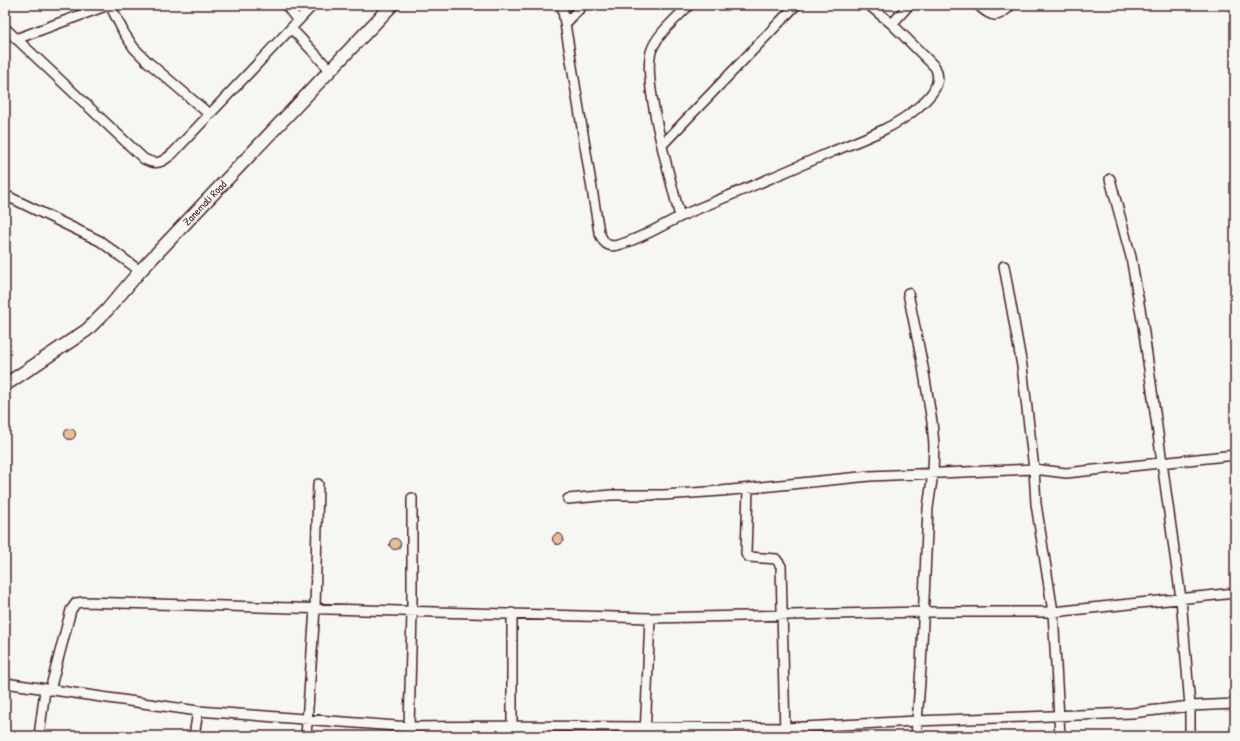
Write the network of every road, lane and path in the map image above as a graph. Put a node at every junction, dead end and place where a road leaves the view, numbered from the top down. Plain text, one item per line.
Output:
1 (109, 5) edge
2 (286, 5) edge
3 (313, 5) edge
4 (392, 5) edge
5 (562, 5) edge
6 (582, 5) edge
7 (689, 5) edge
8 (796, 5) edge
9 (869, 5) edge
10 (909, 5) edge
11 (978, 5) edge
12 (1012, 5) edge
13 (298, 21) junction
14 (565, 24) junction
15 (892, 24) junction
16 (5, 28) edge
17 (291, 28) junction
18 (16, 39) junction
19 (331, 71) junction
20 (209, 114) junction
21 (662, 146) junction
22 (1110, 179) dead end
23 (5, 195) edge
24 (680, 217) junction
25 (1004, 266) dead end
26 (140, 272) junction
27 (908, 293) dead end
28 (5, 384) edge
29 (1235, 455) edge
30 (1162, 462) junction
31 (1034, 469) junction
32 (933, 473) junction
33 (318, 484) dead end
34 (748, 489) junction
35 (412, 498) dead end
36 (568, 499) dead end
37 (1235, 593) edge
38 (1181, 599) junction
39 (315, 609) junction
40 (412, 612) junction
41 (923, 612) junction
42 (1053, 612) junction
43 (512, 613) junction
44 (783, 615) junction
45 (650, 618) junction
46 (5, 683) edge
47 (48, 690) junction
48 (1235, 704) edge
49 (1190, 706) junction
50 (198, 711) junction
51 (1060, 716) junction
52 (308, 720) junction
53 (916, 721) junction
54 (512, 726) junction
55 (409, 727) junction
56 (645, 732) edge
57 (785, 732) edge
58 (39, 736) edge
59 (194, 736) edge
60 (306, 736) edge
61 (512, 736) edge
62 (916, 736) edge
63 (1060, 736) edge
64 (1190, 736) edge

1 - 18 street
1 - 20 street
2 - 13 street
3 - 13 street
4 - 19 street, Zanemali Road
5 - 14 street
6 - 14 street
7 - 21 street
8 - 21 street
9 - 15 street
10 - 15 street
11 - 12 street
13 - 17 street
14 - 24 street
15 - 24 street
16 - 18 street
17 - 19 street
17 - 20 street
18 - 20 street
19 - 26 street, Zanemali Road
21 - 24 street
22 - 30 street
23 - 26 street
25 - 31 street
26 - 28 street, Zanemali Road
27 - 32 street
29 - 30 street
30 - 31 street
30 - 38 street
31 - 32 street
31 - 42 street
32 - 34 street
32 - 41 street
33 - 39 street
34 - 36 street
34 - 44 street
35 - 40 street
37 - 38 street
38 - 42 street
38 - 49 street
39 - 40 street
39 - 47 street
39 - 52 street
40 - 43 street
40 - 55 street
41 - 42 street
41 - 44 street
41 - 53 street
42 - 51 street
43 - 45 street
43 - 54 street
44 - 45 street
44 - 57 street
45 - 56 street
46 - 47 street
47 - 50 street
47 - 58 street
48 - 49 street
49 - 51 street
49 - 64 street
50 - 52 street
50 - 59 street
51 - 53 street
51 - 63 street
52 - 55 street
52 - 60 street
53 - 57 street
53 - 62 street
54 - 55 street
54 - 56 street
54 - 61 street
56 - 57 street

